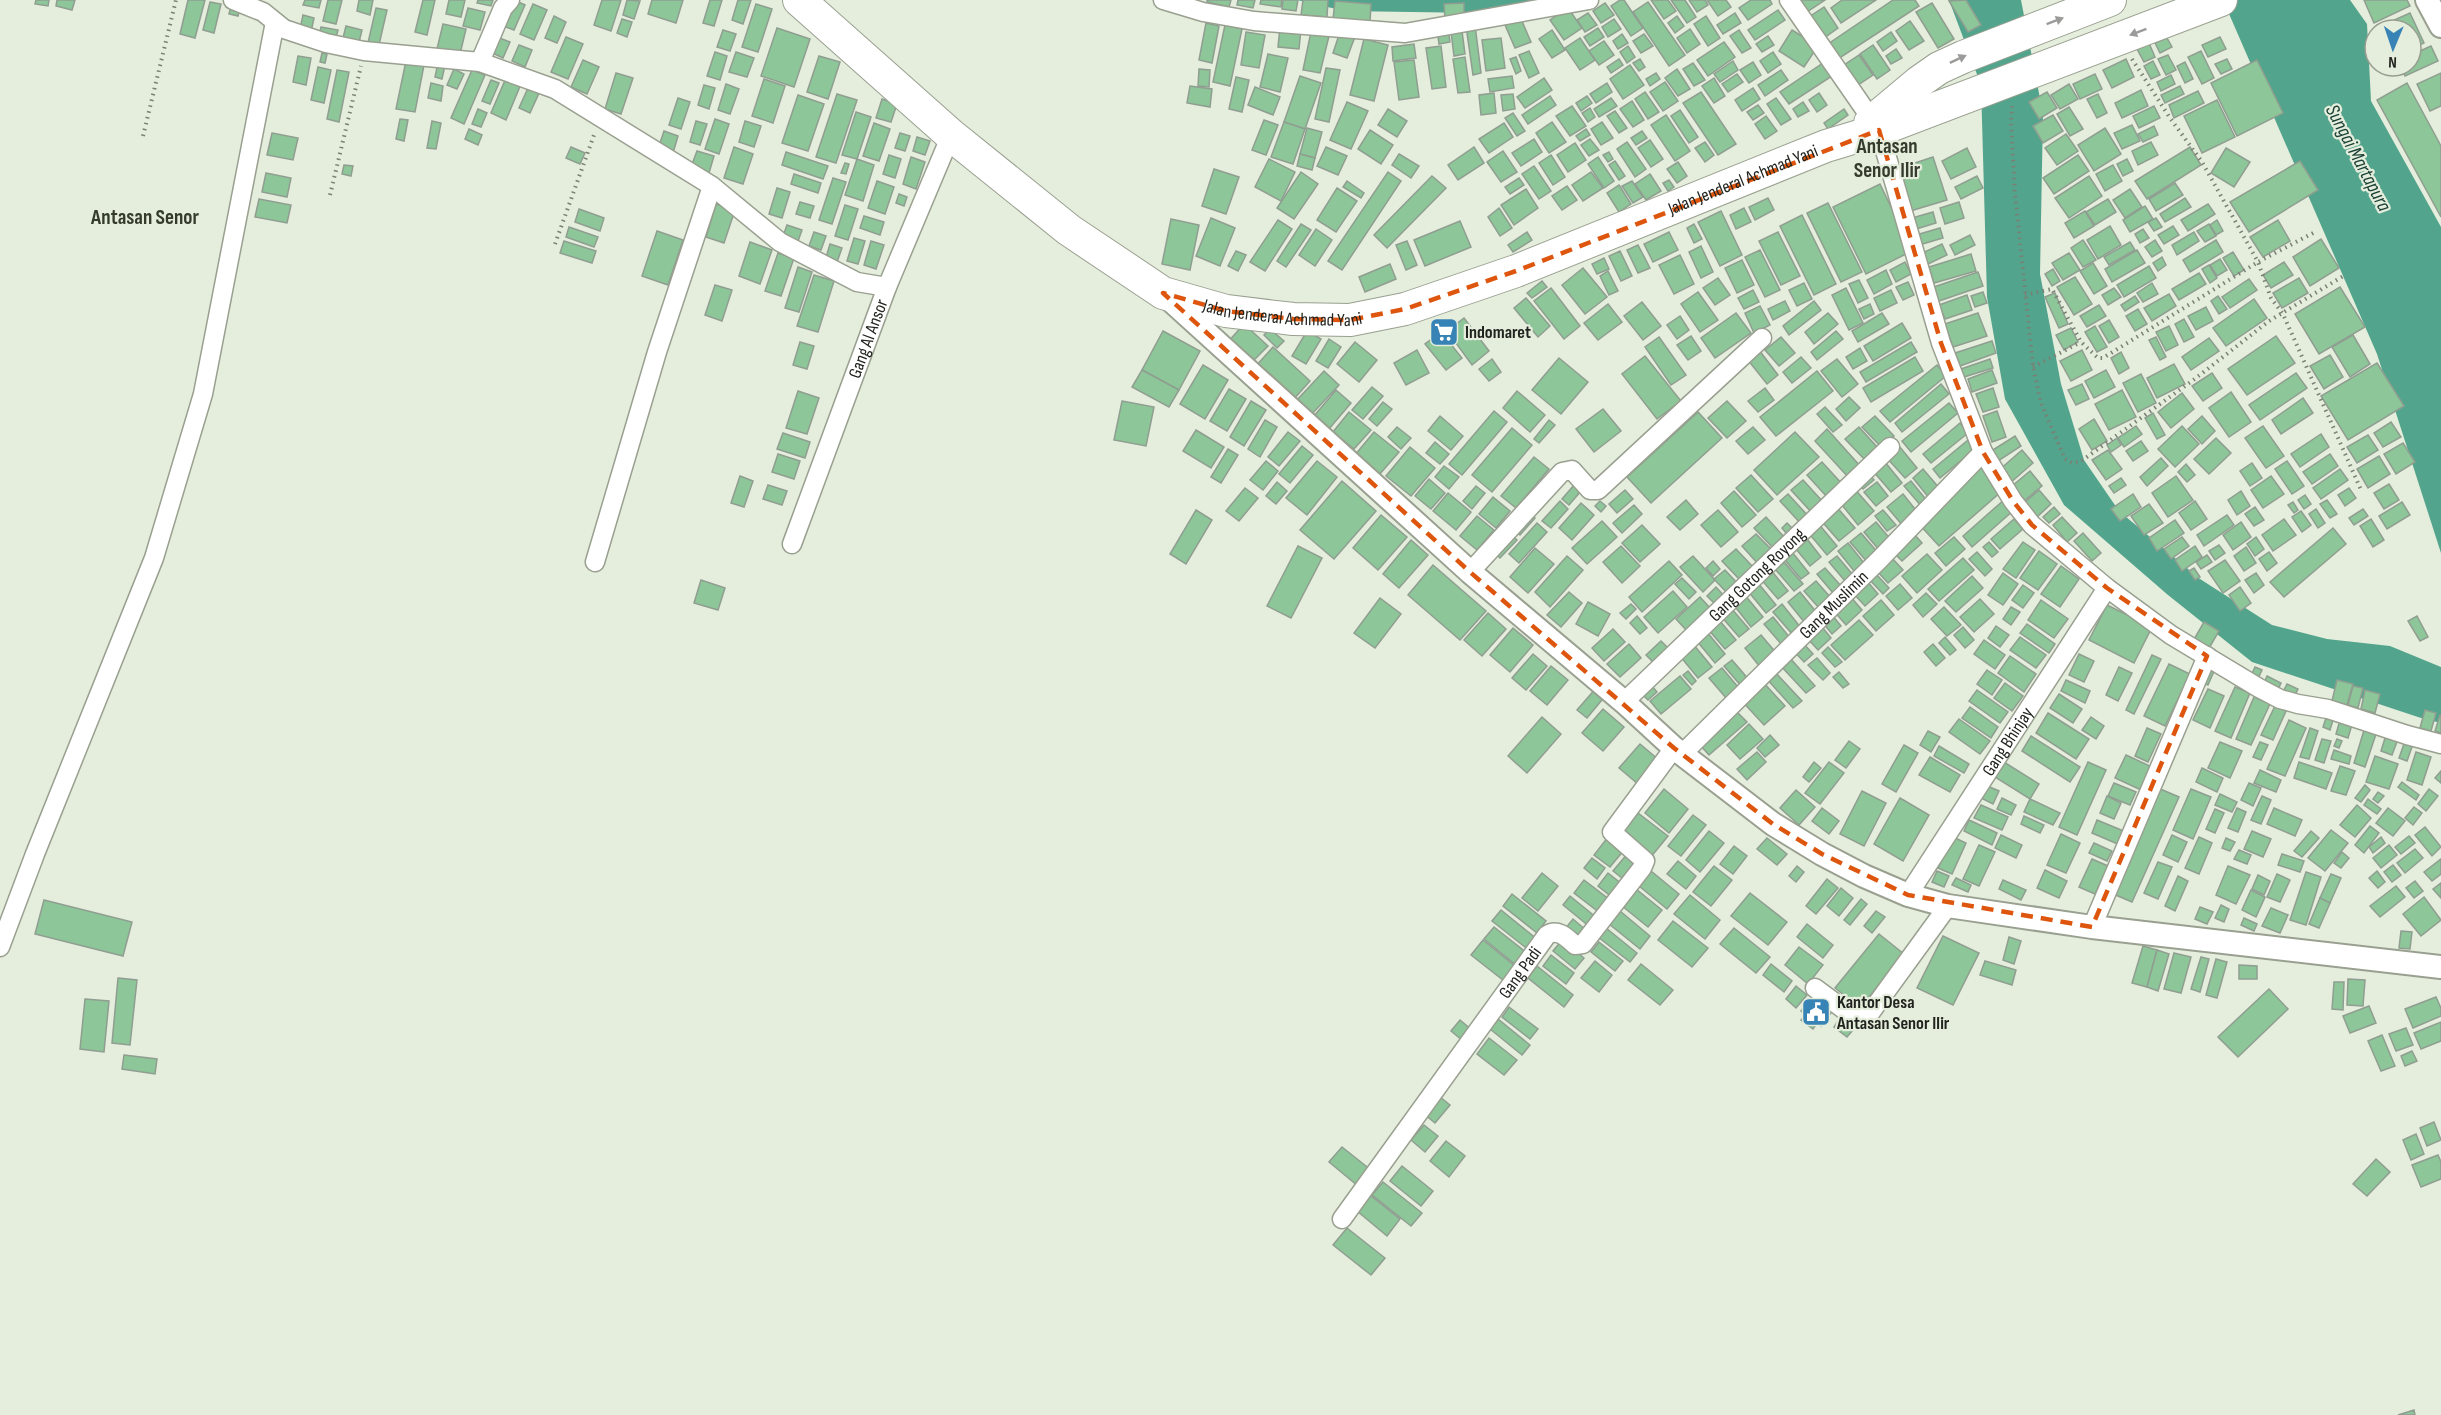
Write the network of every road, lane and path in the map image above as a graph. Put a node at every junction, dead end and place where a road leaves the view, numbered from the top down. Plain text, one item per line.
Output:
1 (176, 0) edge
2 (234, 0) edge
3 (510, 0) edge
4 (799, 0) edge
5 (1163, 0) edge
6 (1589, 0) edge
7 (1789, 0) edge
8 (2110, 0) edge
9 (2427, 0) edge
10 (2207, 5) edge
11 (275, 22) junction
12 (2441, 26) edge
13 (2118, 40) junction
14 (364, 51) junction
15 (480, 62) junction
16 (2013, 79) junction
17 (1925, 95) junction
18 (601, 117) junction
19 (1876, 125) junction
20 (951, 135) junction
21 (143, 136) dead end
22 (712, 186) junction
23 (330, 195) dead end
24 (2317, 231) dead end
25 (555, 244) dead end
26 (2258, 262) junction
27 (2345, 275) dead end
28 (887, 287) junction
29 (1163, 293) junction
30 (2025, 295) junction
31 (2283, 315) junction
32 (1762, 338) dead end
33 (2081, 342) junction
34 (2033, 367) junction
35 (1890, 447) dead end
36 (1983, 452) junction
37 (2361, 492) dead end
38 (792, 544) dead end
39 (595, 562) dead end
40 (1470, 572) junction
41 (2107, 588) junction
42 (2207, 656) junction
43 (1624, 702) junction
44 (2441, 744) edge
45 (1678, 751) junction
46 (1908, 895) junction
47 (1948, 906) junction
48 (2092, 927) junction
49 (0, 947) edge
50 (2441, 967) edge
51 (1815, 988) dead end
52 (1342, 1219) dead end

1 - 21 path
2 - 11 street
3 - 15 street
4 - 20 highway, Jalan Jenderal Achmad Yani
5 - 6 street
7 - 19 street
17 -> 8 highway, Jalan Jenderal Achmad Yani
9 - 12 street
10 -> 13 highway, Jalan Jenderal Achmad Yani
11 - 14 street
11 - 49 street
13 - 16 highway, Jalan Jenderal Achmad Yani
13 - 26 path
14 - 15 street
14 - 23 path
15 - 18 street
16 - 17 highway, Jalan Jenderal Achmad Yani
16 - 30 path
17 - 19 highway, Jalan Jenderal Achmad Yani
18 - 22 street
18 - 25 path
19 - 29 highway, Jalan Jenderal Achmad Yani
19 - 36 street
20 - 28 street, Gang Al Ansor
20 - 29 highway, Jalan Jenderal Achmad Yani
22 - 28 street
22 - 39 street
24 - 26 path
26 - 31 path
26 - 33 path
27 - 31 path
28 - 38 street, Gang Al Ansor
29 - 40 street
30 - 33 path
30 - 34 path
31 - 34 path
31 - 37 path
32 - 40 street
33 - 34 path
35 - 43 street, Gang Gotong Royong
36 - 41 street
36 - 45 street, Gang Muslimin
40 - 43 street
41 - 42 street
41 - 46 street, Gang Bhinjay
42 - 44 street
42 - 48 street
43 - 45 street
45 - 46 street
45 - 52 street, Gang Padi
46 - 47 street
47 - 48 street
47 - 51 street
48 - 50 street

